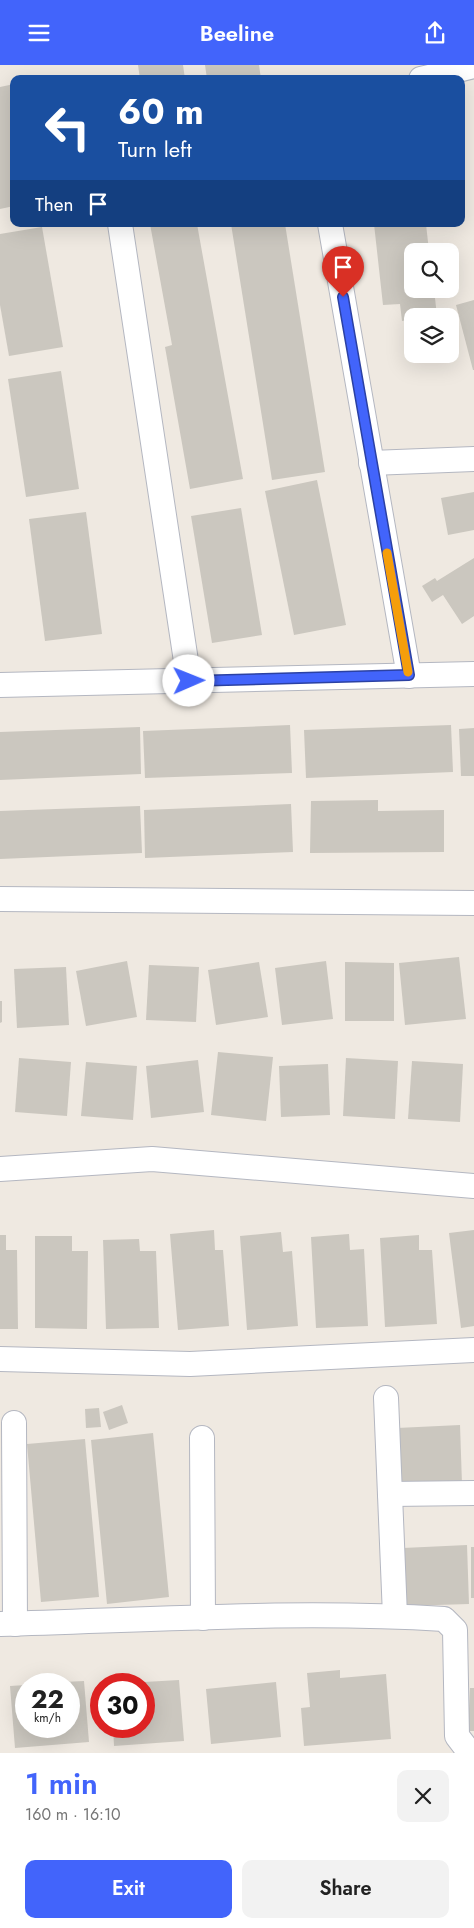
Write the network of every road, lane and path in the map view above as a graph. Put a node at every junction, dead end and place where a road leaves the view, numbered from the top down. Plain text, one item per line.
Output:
1 (474, 66) edge
2 (437, 75) edge
3 (120, 227) edge
4 (331, 227) edge
5 (474, 459) edge
6 (372, 463) junction
7 (474, 674) edge
8 (409, 675) junction
9 (189, 681) junction
10 (0, 685) edge
11 (0, 899) edge
12 (474, 903) edge
13 (0, 1169) edge
14 (474, 1186) edge
15 (474, 1350) edge
16 (0, 1359) edge
17 (386, 1398) dead end
18 (14, 1423) dead end
19 (202, 1438) dead end
20 (474, 1493) edge
21 (390, 1494) junction
22 (394, 1616) junction
23 (203, 1618) junction
24 (7, 1624) edge
25 (470, 1753) edge

1 - 2 street
3 - 9 street
4 - 6 street
5 - 6 street
6 - 8 street
7 - 8 street
8 - 9 street
9 - 10 street
11 - 12 street
13 - 14 street
15 - 16 street
17 - 21 street
18 - 24 street
19 - 23 street
20 - 21 street
21 - 22 street
22 - 23 street
22 - 25 street
23 - 24 street

